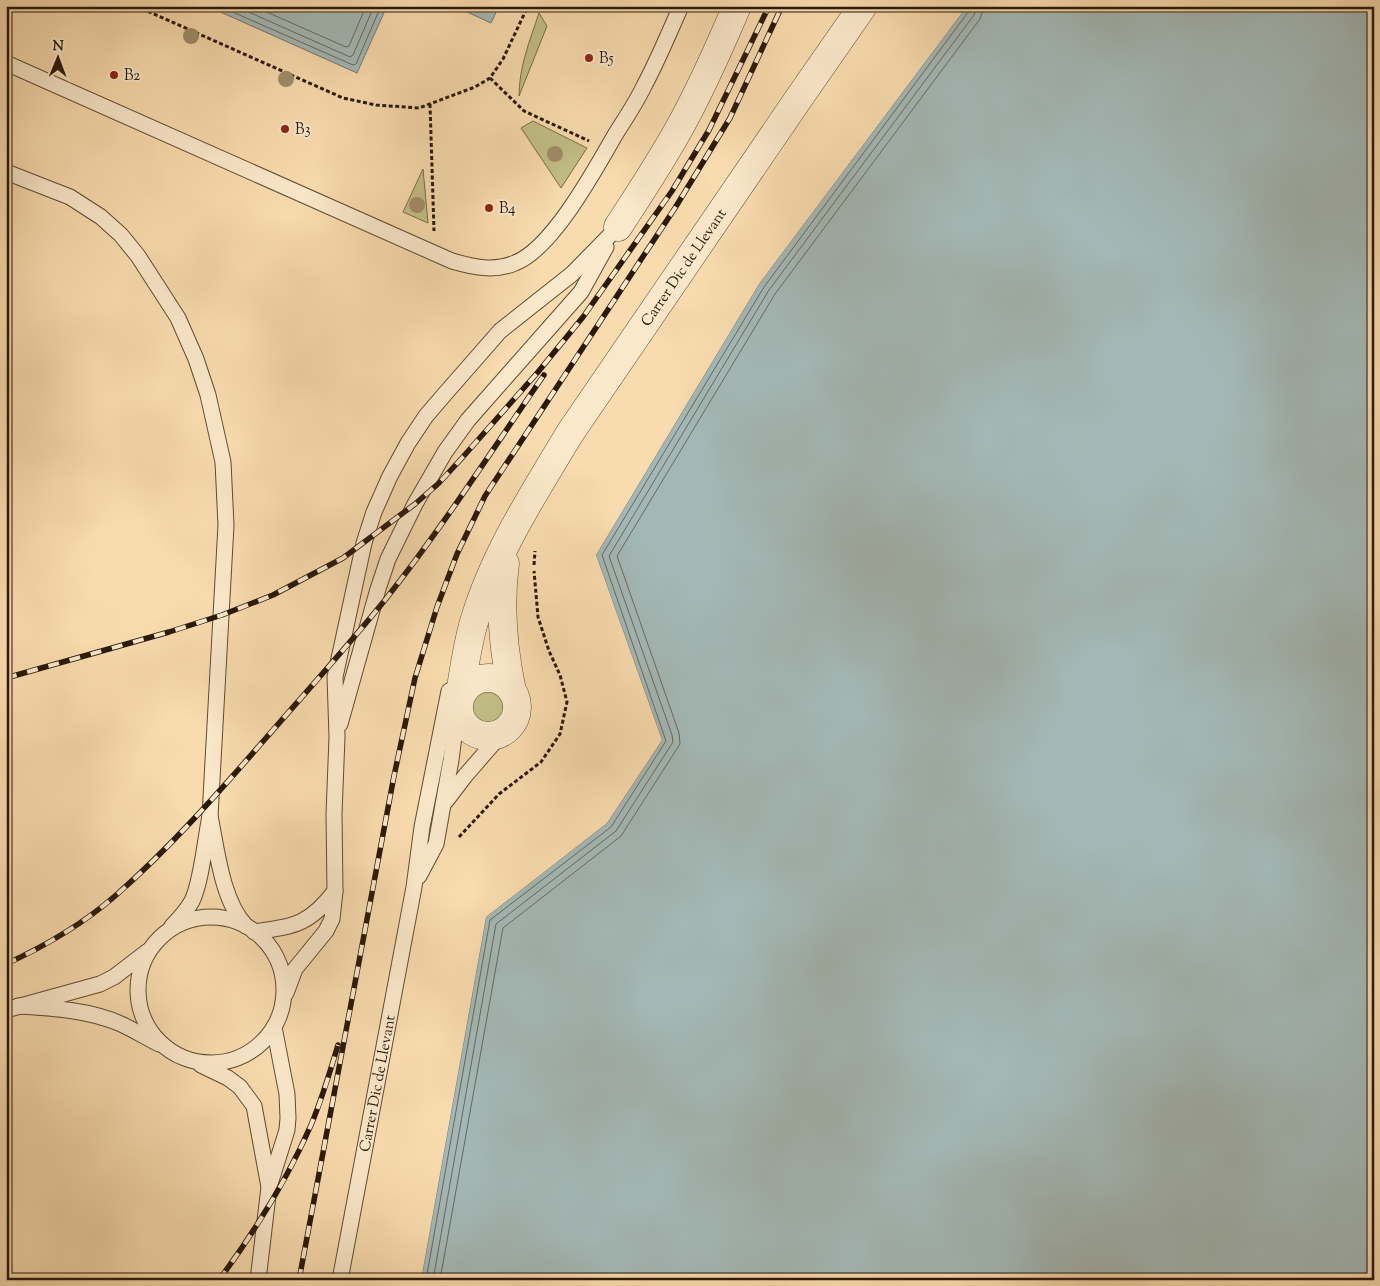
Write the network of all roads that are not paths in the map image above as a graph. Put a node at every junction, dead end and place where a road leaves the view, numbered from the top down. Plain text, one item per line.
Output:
1 (681, 6) edge
2 (738, 6) edge
3 (863, 6) edge
4 (6, 63) edge
5 (6, 172) edge
6 (618, 227) junction
7 (510, 534) junction
8 (473, 624) junction
9 (512, 691) junction
10 (458, 705) junction
11 (504, 731) junction
12 (337, 737) junction
13 (444, 804) junction
14 (210, 816) junction
15 (414, 886) junction
16 (335, 890) junction
17 (251, 929) junction
18 (164, 934) junction
19 (150, 949) junction
20 (283, 1004) junction
21 (12, 1008) edge
22 (274, 1027) junction
23 (168, 1049) junction
24 (190, 1060) junction
25 (269, 1187) junction
26 (258, 1280) edge
27 (340, 1280) edge

1 - 4 lane
2 - 6 street
3 - 7 street, Carrer Dic de Llevant
5 - 14 lane
6 - 12 lane
6 - 12 lane
7 - 8 street, Carrer Dic de Llevant
7 - 9 street, Carrer Dic de Llevant
8 - 10 street, Carrer Dic de Llevant
8 - 15 lane, Carrer Dic de Llevant
9 - 10 street, Carrer Dic de Llevant
9 - 11 street, Carrer Dic de Llevant
10 - 11 street
10 - 13 lane, Carrer Dic de Llevant
11 - 13 lane
12 - 16 lane
13 - 15 lane, Carrer Dic de Llevant
14 - 17 lane
14 - 18 lane
15 - 27 lane, Carrer Dic de Llevant
16 - 17 lane
16 - 20 lane
17 - 18 lane
17 - 20 lane
18 - 19 lane
19 - 21 lane
19 - 23 lane
20 - 22 lane
21 - 23 lane
22 - 24 lane
22 - 25 lane
23 - 24 lane
24 - 25 lane
25 - 26 lane

